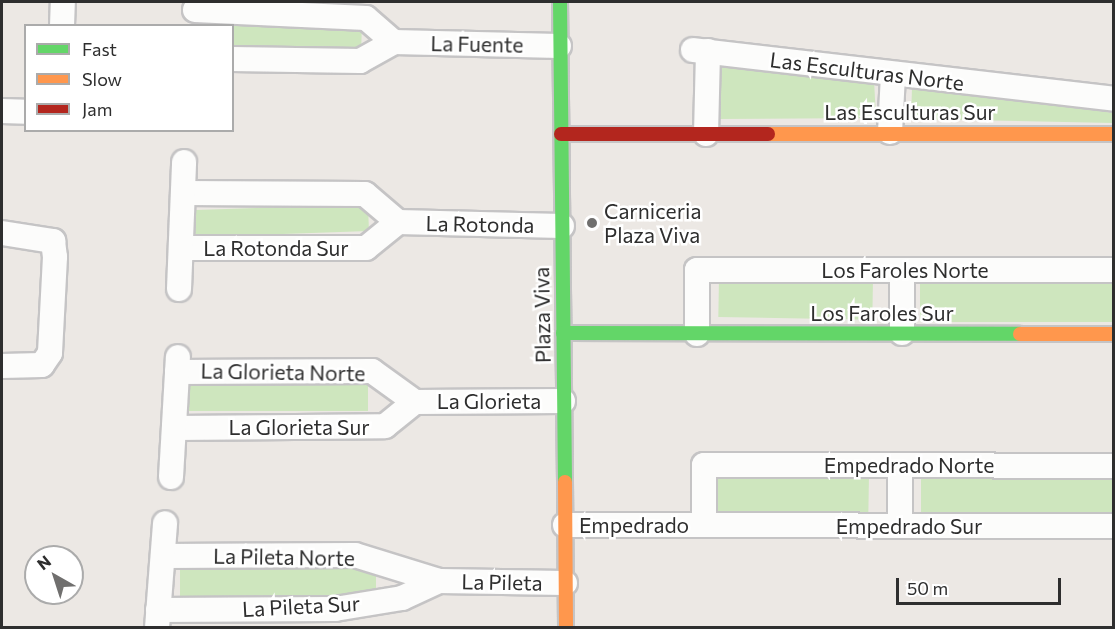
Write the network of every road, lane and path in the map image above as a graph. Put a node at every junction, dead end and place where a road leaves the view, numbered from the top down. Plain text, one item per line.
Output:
1 (63, 2) edge
2 (560, 2) edge
3 (195, 12) edge
4 (62, 24) edge
5 (394, 42) junction
6 (560, 46) junction
7 (234, 59) edge
8 (893, 75) junction
9 (1113, 99) edge
10 (2, 111) edge
11 (24, 112) edge
12 (890, 132) junction
13 (561, 134) junction
14 (706, 134) junction
15 (1113, 134) edge
16 (184, 162) dead end
17 (183, 193) junction
18 (398, 222) junction
19 (562, 226) junction
20 (2, 233) edge
21 (181, 248) junction
22 (902, 270) junction
23 (1113, 270) edge
24 (179, 289) dead end
25 (563, 333) junction
26 (697, 333) junction
27 (902, 333) junction
28 (1113, 334) edge
29 (2, 366) edge
30 (563, 401) junction
31 (415, 402) junction
32 (174, 428) junction
33 (900, 465) junction
34 (1113, 466) edge
35 (171, 477) dead end
36 (165, 523) dead end
37 (565, 525) junction
38 (704, 525) junction
39 (900, 526) junction
40 (1113, 526) edge
41 (163, 556) junction
42 (439, 581) junction
43 (565, 583) junction
44 (158, 619) edge
45 (566, 627) edge

1 - 4 street
2 - 6 street, Plaza Viva
3 - 5 street
5 - 6 street, La Fuente
5 - 7 street
6 - 13 street, Plaza Viva
8 - 9 street, Las Esculturas Norte
8 - 12 street
8 - 14 street, Las Esculturas Norte
10 - 11 street
12 - 14 street, Las Esculturas Sur
12 - 15 street, Las Esculturas Sur
13 - 14 street, Las Esculturas Sur
13 - 19 street, Plaza Viva
16 - 17 street
17 - 18 street
17 - 21 street
18 - 19 street, La Rotonda
18 - 21 street, La Rotonda Sur
19 - 25 street, Plaza Viva
20 - 29 street
21 - 24 street
22 - 23 street, Los Faroles Norte
22 - 26 street, Los Faroles Norte
22 - 27 street
25 - 26 street, Los Faroles Sur
25 - 30 street, Plaza Viva
26 - 27 street, Los Faroles Sur
27 - 28 street, Los Faroles Sur
30 - 31 street, La Glorieta
30 - 37 street, Plaza Viva
31 - 32 street, La Glorieta Sur
31 - 32 street, La Glorieta Norte
32 - 35 street
33 - 34 street, Empedrado Norte
33 - 38 street, Empedrado Norte
33 - 39 street
36 - 41 street
37 - 38 street, Empedrado
37 - 43 street, Plaza Viva
38 - 39 street, Empedrado Sur
39 - 40 street, Empedrado Sur
41 - 42 street, La Pileta Norte
41 - 44 street
42 - 43 street, La Pileta
42 - 44 street, La Pileta Sur
43 - 45 street, Plaza Viva

